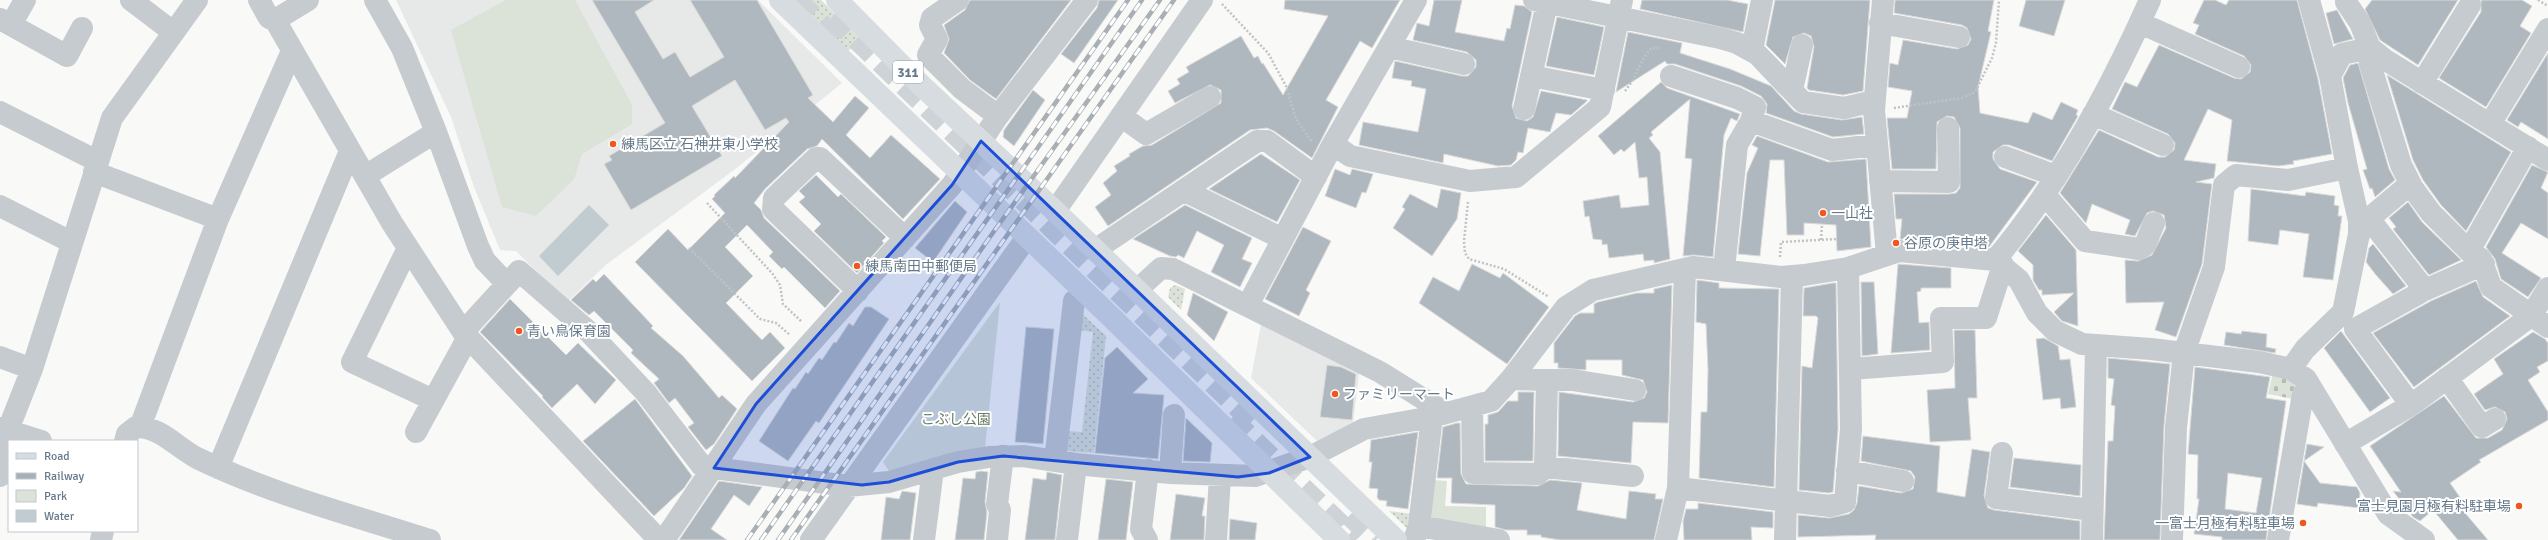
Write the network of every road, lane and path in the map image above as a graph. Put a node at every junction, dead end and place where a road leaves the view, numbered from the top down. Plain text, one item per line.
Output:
1 (25, 0) edge
2 (131, 0) edge
3 (197, 0) edge
4 (259, 0) edge
5 (308, 0) edge
6 (375, 0) edge
7 (780, 0) edge
8 (837, 0) edge
9 (1087, 0) edge
10 (1416, 0) edge
11 (1762, 0) edge
12 (1882, 0) edge
13 (2000, 0) edge
14 (2150, 0) edge
15 (2309, 0) edge
16 (2538, 0) edge
17 (956, 1) edge
18 (1540, 1) edge
19 (2346, 1) edge
20 (1212, 2) edge
21 (2470, 5) dead end
22 (2548, 6) edge
23 (1620, 8) edge
24 (275, 20) junction
25 (6, 22) edge
26 (1880, 23) junction
27 (2140, 23) junction
28 (82, 28) dead end
29 (2548, 29) edge
30 (173, 32) junction
31 (1959, 37) dead end
32 (1802, 45) dead end
33 (1389, 47) junction
34 (2370, 48) junction
35 (1752, 50) junction
36 (292, 51) junction
37 (1464, 64) dead end
38 (2239, 67) dead end
39 (1531, 76) junction
40 (1671, 76) dead end
41 (2330, 76) junction
42 (2422, 83) junction
43 (1604, 90) junction
44 (1792, 90) junction
45 (1210, 97) dead end
46 (1874, 105) junction
47 (1524, 109) dead end
48 (0, 112) edge
49 (2093, 114) junction
50 (998, 116) junction
51 (1121, 116) junction
52 (1751, 121) junction
53 (2490, 124) junction
54 (1948, 128) dead end
55 (436, 132) junction
56 (981, 141) junction
57 (1876, 145) junction
58 (2163, 145) dead end
59 (350, 150) junction
60 (2542, 154) edge
61 (2005, 157) dead end
62 (1324, 160) junction
63 (95, 166) junction
64 (2346, 168) junction
65 (960, 174) junction
66 (365, 176) junction
67 (2056, 176) junction
68 (1470, 181) junction
69 (1880, 181) junction
70 (2410, 184) junction
71 (1185, 191) junction
72 (2045, 195) junction
73 (707, 203) dead end
74 (0, 206) edge
75 (1055, 210) junction
76 (218, 219) junction
77 (2359, 221) junction
78 (2154, 223) dead end
79 (1822, 224) dead end
80 (1027, 237) junction
81 (905, 238) junction
82 (1282, 239) junction
83 (1836, 239) dead end
84 (1821, 240) junction
85 (71, 242) junction
86 (408, 248) junction
87 (689, 248) dead end
88 (1095, 250) junction
89 (1887, 255) junction
90 (2476, 258) junction
91 (1999, 263) junction
92 (1848, 268) junction
93 (1684, 269) junction
94 (1724, 269) junction
95 (1785, 277) junction
96 (506, 283) junction
97 (2548, 288) edge
98 (1137, 290) junction
99 (2425, 290) junction
100 (858, 291) junction
101 (1074, 301) dead end
102 (1248, 305) junction
103 (1565, 308) junction
104 (2539, 322) edge
105 (466, 335) junction
106 (812, 342) junction
107 (2096, 346) junction
108 (2184, 353) junction
109 (0, 357) edge
110 (32, 369) junction
111 (1851, 369) junction
112 (2291, 369) junction
113 (2447, 378) junction
114 (1511, 379) junction
115 (1547, 380) junction
116 (2312, 389) junction
117 (1635, 390) dead end
118 (433, 400) junction
119 (2411, 405) junction
120 (1472, 407) junction
121 (1439, 415) junction
122 (1174, 416) dead end
123 (2495, 419) dead end
124 (4, 429) edge
125 (416, 432) dead end
126 (132, 434) edge
127 (38, 440) edge
128 (2345, 444) junction
129 (2002, 453) dead end
130 (1003, 456) junction
131 (1310, 457) junction
132 (1055, 460) junction
133 (1076, 464) junction
134 (1545, 467) junction
135 (218, 468) junction
136 (714, 468) junction
137 (933, 468) junction
138 (1148, 470) junction
139 (1847, 471) junction
140 (1170, 473) junction
141 (1269, 473) junction
142 (0, 476) edge
143 (1633, 476) dead end
144 (1220, 477) junction
145 (1903, 481) dead end
146 (848, 486) junction
147 (1678, 488) junction
148 (1786, 501) junction
149 (2092, 510) junction
150 (2393, 530) edge
151 (1416, 533) edge
152 (430, 540) edge
153 (659, 540) edge
154 (664, 540) edge
155 (811, 540) edge
156 (924, 540) edge
157 (997, 540) edge
158 (1067, 540) edge
159 (1147, 540) edge
160 (1216, 540) edge
161 (1339, 540) edge
162 (1396, 540) edge
163 (1499, 540) edge
164 (1666, 540) edge
165 (1784, 540) edge
166 (2092, 540) edge
167 (2172, 540) edge
168 (2278, 540) edge
169 (2424, 540) edge

1 - 25 street
2 - 30 street
3 - 30 street
4 - 24 street
5 - 24 street
6 - 55 street
7 - 65 main road
8 - 56 main road, 311
9 - 50 street
10 - 33 street
11 - 35 street
12 - 26 street
13 - 46 path
14 - 27 street
15 - 41 street
16 - 22 path
17 - 50 street
18 - 23 street
18 - 39 street
19 - 34 street
20 - 51 street
20 - 62 path
21 - 42 street
23 - 35 street
23 - 43 street
24 - 36 street
25 - 28 street
26 - 31 street
26 - 46 street
27 - 38 street
27 - 49 street
29 - 53 street
30 - 63 street
32 - 44 street
33 - 37 street
33 - 62 street
34 - 41 street
34 - 42 street
34 - 70 street
35 - 44 street
36 - 59 street
36 - 76 street
39 - 43 street
39 - 47 street
40 - 52 street
41 - 64 street
42 - 53 street
43 - 68 street
44 - 46 street
45 - 51 street
46 - 57 street
48 - 63 street
49 - 58 street
49 - 67 street
50 - 56 street
51 - 75 street
52 - 57 street
52 - 94 street
53 - 60 street
54 - 69 street
55 - 66 street
55 - 96 street
56 - 65 street
56 - 75 main road, 311
57 - 69 street
59 - 66 street
59 - 135 street
60 - 90 street
61 - 67 street
62 - 68 street
62 - 71 street
62 - 82 street
63 - 76 street
63 - 85 street
64 - 77 street
64 - 108 street
65 - 80 main road
65 - 81 street
66 - 86 street
67 - 72 street
68 - 103 path
69 - 89 street
70 - 77 street
70 - 90 street
71 - 82 street
71 - 88 street
72 - 78 street
72 - 91 street
73 - 106 path
74 - 85 street
75 - 88 main road
76 - 126 street
77 - 99 street
77 - 112 street
79 - 84 path
80 - 141 main road
80 - 146 street
81 - 100 street
81 - 100 street
82 - 102 street
83 - 84 path
84 - 95 path
85 - 110 street
86 - 105 street
86 - 118 street
87 - 106 path
88 - 98 main road
89 - 91 street
89 - 92 street
90 - 99 street
90 - 104 street
91 - 107 street
91 - 111 street
92 - 95 street
92 - 111 street
93 - 94 street
93 - 103 street
93 - 147 street
94 - 95 street
95 - 148 street
96 - 105 street
96 - 136 street
97 - 104 street
98 - 102 street
98 - 131 main road
99 - 119 street
100 - 106 street
101 - 132 street
102 - 121 street
103 - 114 street
104 - 113 street
105 - 118 street
105 - 153 street
106 - 136 street
107 - 108 street
107 - 149 street
108 - 112 street
108 - 167 street
109 - 110 street
110 - 124 street
111 - 139 street
112 - 116 street
113 - 119 street
113 - 123 street
114 - 115 street
114 - 120 street
115 - 117 street
115 - 134 street
116 - 128 street
116 - 168 street
118 - 125 street
119 - 128 street
120 - 121 street
120 - 134 street
121 - 131 street
121 - 151 street
122 - 140 street
124 - 127 street
124 - 142 street
126 - 135 street
128 - 150 street
129 - 149 street
130 - 132 street
130 - 137 street
130 - 157 street
131 - 141 street
131 - 162 main road
132 - 133 street
133 - 138 street
133 - 158 street
134 - 143 street
135 - 152 street
136 - 146 street
136 - 154 street
137 - 146 street
137 - 156 street
138 - 140 street
138 - 159 street
139 - 145 street
139 - 148 street
140 - 144 street
141 - 144 street
141 - 161 main road
144 - 160 street
146 - 155 street
147 - 148 street
147 - 164 street
148 - 165 street
149 - 166 street
150 - 169 street
151 - 163 street

